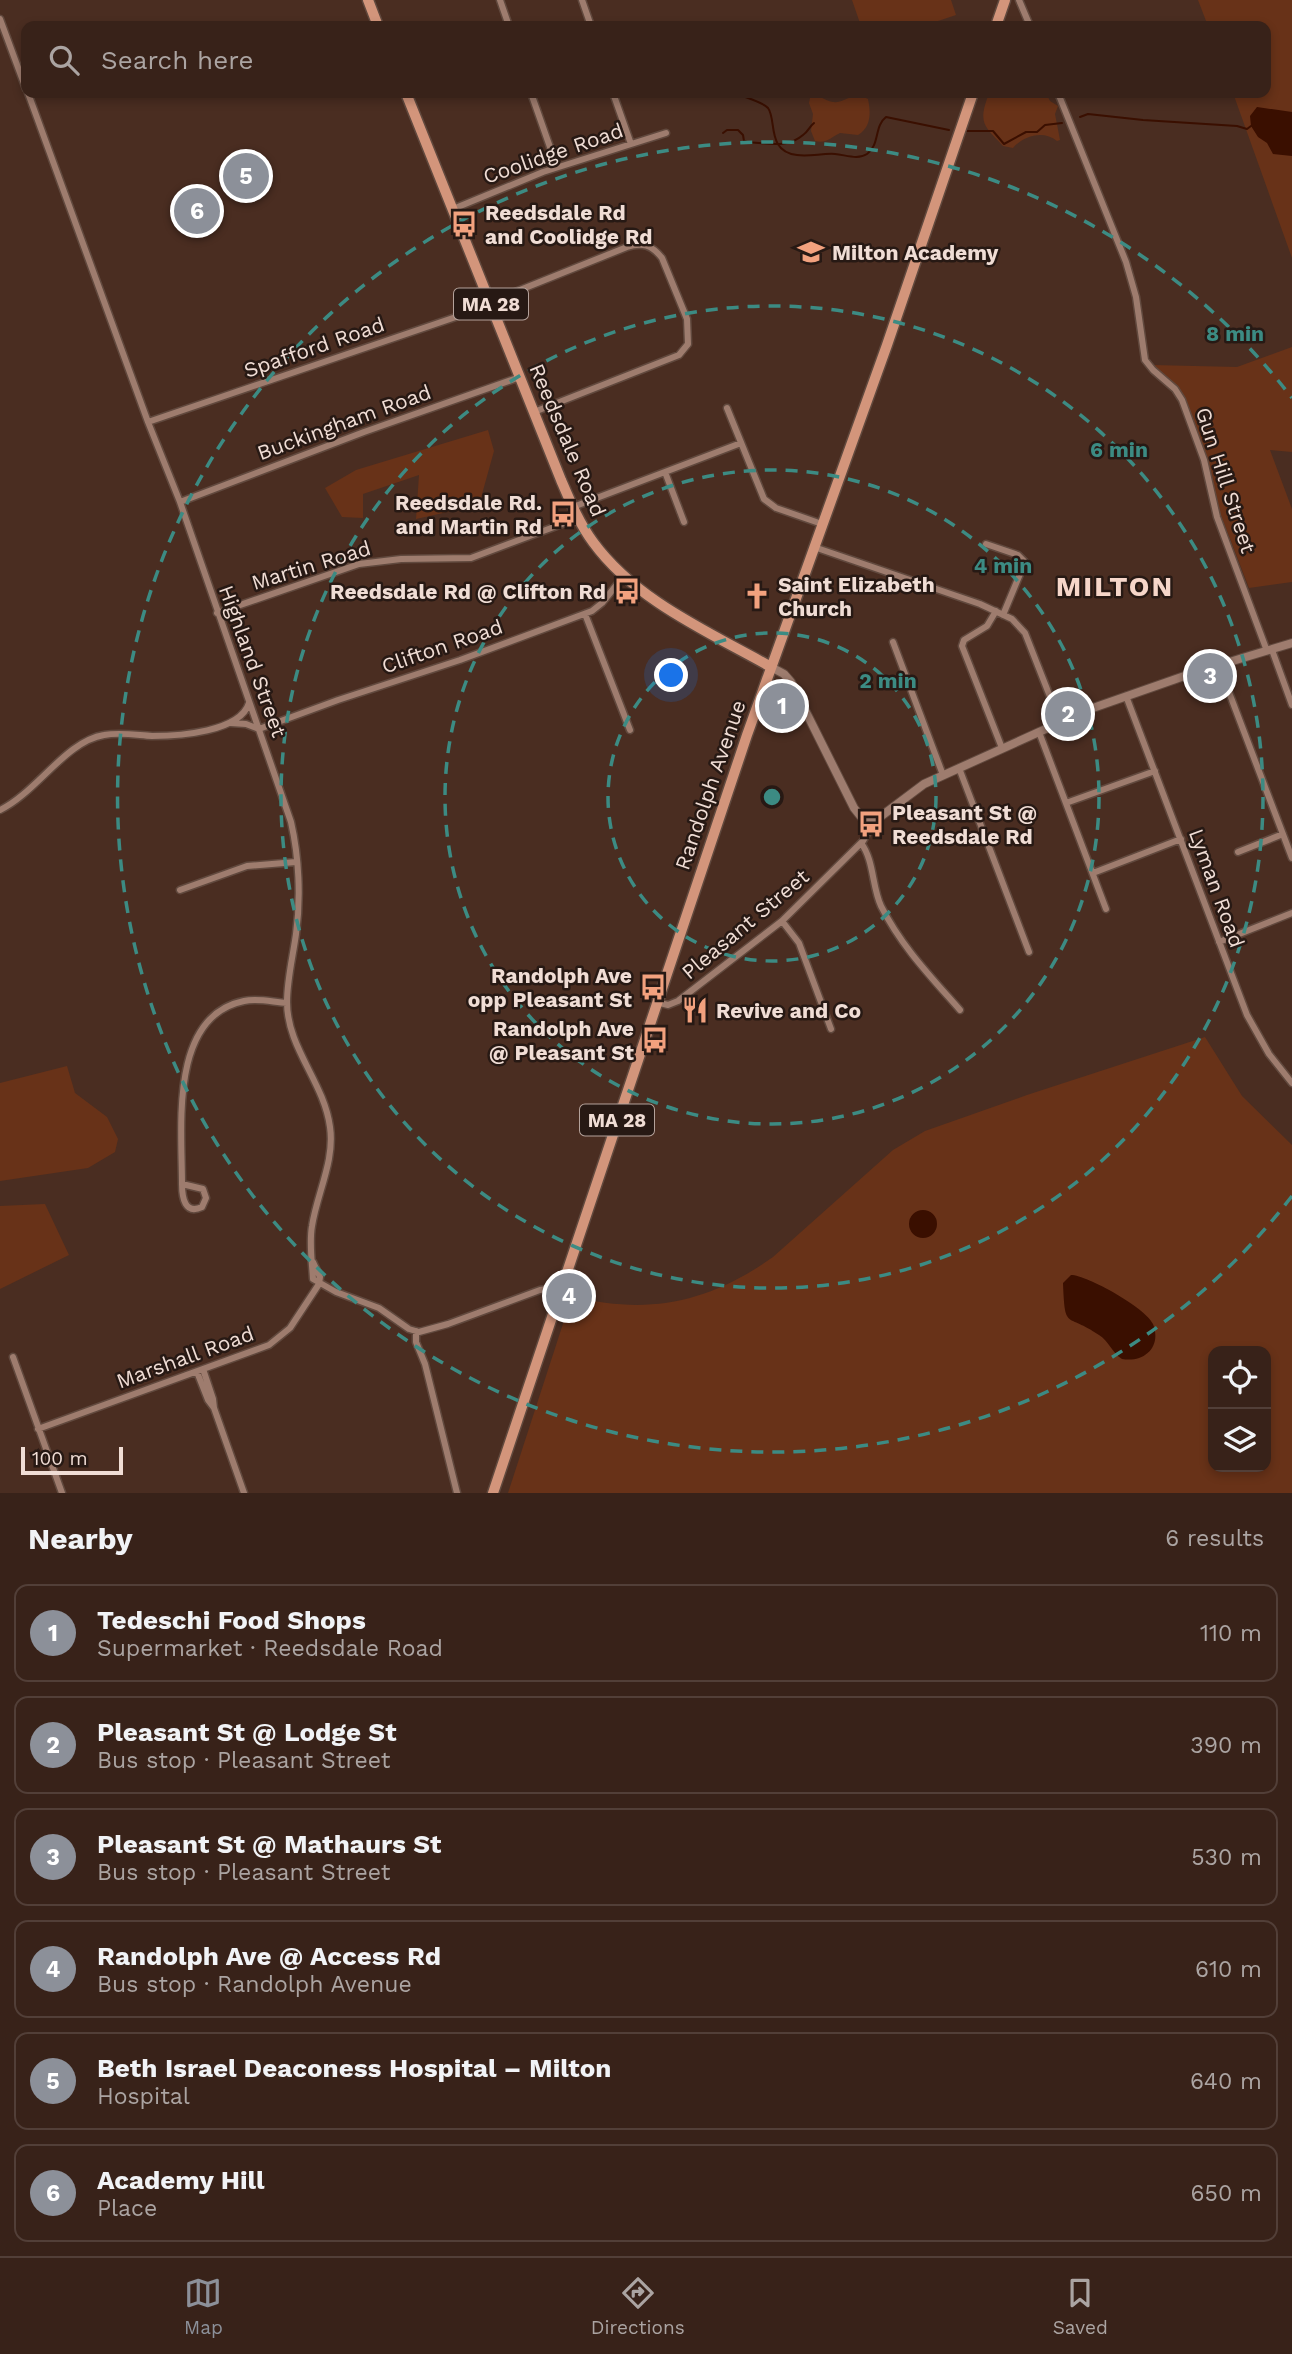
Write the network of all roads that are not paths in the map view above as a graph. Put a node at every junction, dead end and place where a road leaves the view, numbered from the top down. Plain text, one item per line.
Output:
1 (368, 0) edge
2 (500, 0) edge
3 (582, 0) edge
4 (1005, 0) edge
5 (1019, 0) edge
6 (0, 19) edge
7 (376, 21) edge
8 (507, 21) edge
9 (589, 21) edge
10 (998, 21) edge
11 (1028, 21) edge
12 (21, 75) edge
13 (30, 98) edge
14 (408, 98) edge
15 (533, 98) edge
16 (615, 98) edge
17 (971, 98) edge
18 (1060, 98) edge
19 (666, 133) dead end
20 (631, 144) junction
21 (557, 167) junction
22 (453, 209) junction
23 (491, 303) junction
24 (520, 377) junction
25 (727, 408) dead end
26 (534, 412) junction
27 (148, 422) junction
28 (741, 443) junction
29 (665, 472) junction
30 (180, 502) junction
31 (575, 513) junction
32 (684, 522) dead end
33 (822, 524) junction
34 (986, 544) dead end
35 (814, 547) junction
36 (623, 577) junction
37 (217, 613) junction
38 (1000, 613) junction
39 (584, 614) junction
40 (893, 642) dead end
41 (1292, 643) edge
42 (1269, 650) junction
43 (1219, 666) junction
44 (771, 667) junction
45 (1126, 696) junction
46 (249, 703) junction
47 (1292, 705) edge
48 (1060, 722) junction
49 (231, 723) junction
50 (259, 729) junction
51 (630, 730) dead end
52 (1039, 732) junction
53 (1002, 748) junction
54 (959, 768) junction
55 (1155, 771) junction
56 (943, 775) junction
57 (1066, 803) junction
58 (0, 810) edge
59 (869, 820) junction
60 (1283, 834) junction
61 (1181, 839) junction
62 (861, 844) junction
63 (1238, 852) dead end
64 (1292, 858) edge
65 (296, 862) junction
66 (1093, 873) junction
67 (180, 890) dead end
68 (1106, 908) dead end
69 (1290, 913) edge
70 (782, 921) junction
71 (1292, 922) edge
72 (1219, 942) junction
73 (1029, 951) dead end
74 (656, 1002) junction
75 (287, 1003) junction
76 (960, 1010) dead end
77 (831, 1029) dead end
78 (1292, 1083) edge
79 (182, 1184) junction
80 (319, 1284) junction
81 (561, 1287) junction
82 (416, 1331) junction
83 (13, 1357) dead end
84 (200, 1370) junction
85 (38, 1429) junction
86 (62, 1493) edge
87 (244, 1493) edge
88 (457, 1493) edge
89 (494, 1493) edge

1 - 7 main road
2 - 8 street
3 - 9 street
4 - 10 main road
5 - 11 street
6 - 12 street, Highland Street
13 - 27 street, Highland Street
14 - 22 main road, Reedsdale Road / MA 28
15 - 21 street
16 - 20 street
17 - 33 main road, Randolph Avenue
18 - 42 street, Gun Hill Street
19 - 20 street, Coolidge Road
20 - 21 street, Coolidge Road
21 - 22 street, Coolidge Road
22 - 23 main road, Reedsdale Road / MA 28
23 - 24 main road, Reedsdale Road / MA 28
23 - 26 street, Spafford Road
23 - 27 street, Spafford Road
24 - 26 main road, Reedsdale Road / MA 28
24 - 30 street, Buckingham Road
25 - 28 street
26 - 31 main road, Reedsdale Road / MA 28
27 - 30 street, Highland Street
28 - 29 street, Martin Road
28 - 33 street
29 - 31 street, Martin Road
29 - 32 street
30 - 37 street, Highland Street
31 - 36 main road, Reedsdale Road / MA 28
31 - 37 street, Martin Road
33 - 35 main road, Randolph Avenue
34 - 38 street
35 - 38 street
35 - 44 main road, Randolph Avenue
36 - 39 street, Clifton Road
36 - 44 main road, Reedsdale Road / MA 28
37 - 46 street, Highland Street
38 - 48 street
38 - 53 street
39 - 50 street, Clifton Road
39 - 51 street
40 - 56 street
41 - 42 street
42 - 43 street
42 - 47 street, Gun Hill Street
43 - 45 street
43 - 60 street
44 - 59 street, Reedsdale Road
44 - 74 main road, Randolph Avenue / MA 28
45 - 48 street
45 - 55 street, Lyman Road
46 - 49 street
46 - 50 street, Highland Street
48 - 52 street
49 - 50 street
49 - 58 street
50 - 65 street, Highland Street
52 - 53 street
52 - 57 street
53 - 54 street
54 - 56 street
54 - 73 street
55 - 57 street
55 - 61 street, Lyman Road
56 - 59 street
57 - 66 street
59 - 62 street, Pleasant Street
60 - 63 street
60 - 64 street
61 - 66 street
61 - 72 street, Lyman Road
62 - 70 street, Pleasant Street
62 - 76 street
65 - 67 street
65 - 75 street, Highland Street
66 - 68 street
69 - 71 street
69 - 72 street
70 - 74 street, Pleasant Street
70 - 77 street
72 - 78 street, Lyman Road
74 - 81 main road, Randolph Avenue / MA 28
75 - 79 street
75 - 80 street, Highland Street
79 - 79 street
80 - 82 street
80 - 84 street, Marshall Road
81 - 82 street
81 - 89 main road, Randolph Avenue / MA 28
82 - 88 street
83 - 85 street
84 - 85 street, Marshall Road
84 - 87 street
85 - 86 street

